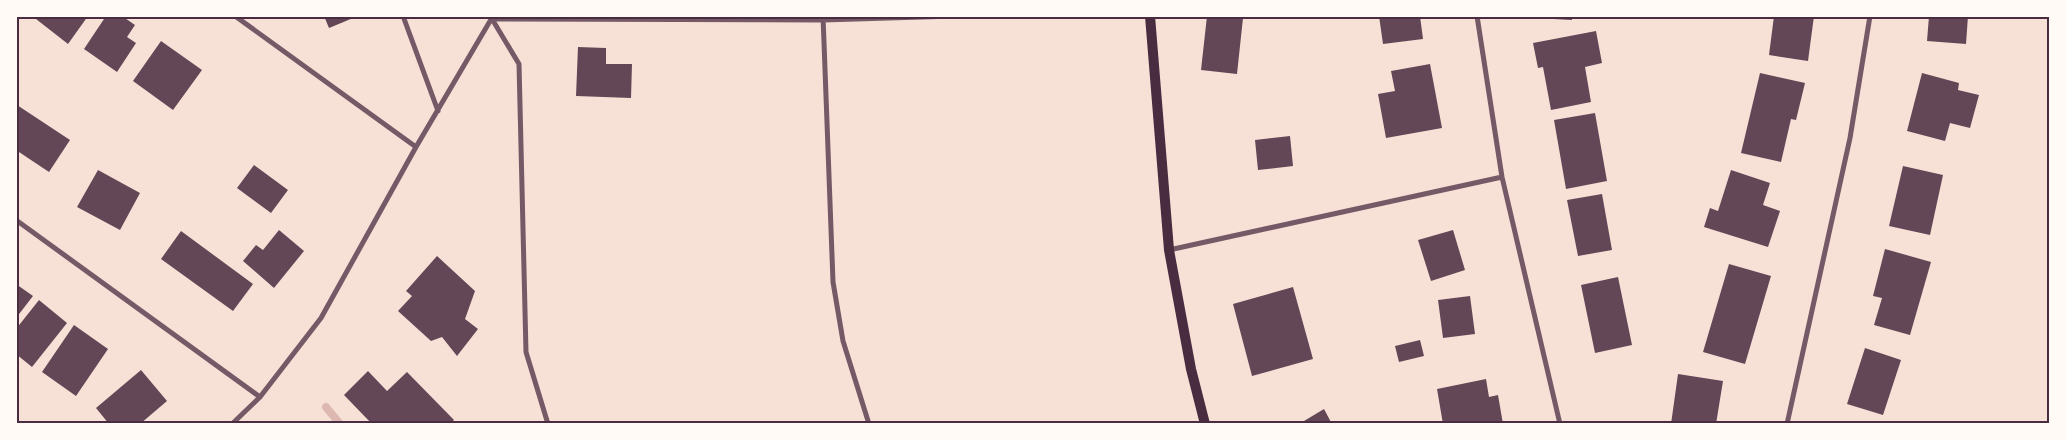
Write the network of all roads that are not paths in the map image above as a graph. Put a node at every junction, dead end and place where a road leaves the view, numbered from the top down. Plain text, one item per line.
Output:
1 (235, 16) edge
2 (403, 16) edge
3 (955, 16) edge
4 (1150, 16) edge
5 (1477, 16) edge
6 (1870, 16) edge
7 (492, 17) edge
8 (823, 18) edge
9 (438, 111) junction
10 (416, 147) junction
11 (1502, 178) junction
12 (16, 220) edge
13 (1169, 250) junction
14 (260, 397) junction
15 (232, 424) edge
16 (548, 424) edge
17 (869, 424) edge
18 (1205, 424) edge
19 (1560, 424) edge
20 (1787, 424) edge

1 - 10 street
2 - 9 street
3 - 8 street
4 - 13 main road
5 - 11 street
6 - 20 street
7 - 8 street
7 - 9 street
7 - 16 street
8 - 17 street
9 - 10 street
10 - 14 street
11 - 13 street
11 - 19 street
12 - 14 street
13 - 18 main road
14 - 15 street

